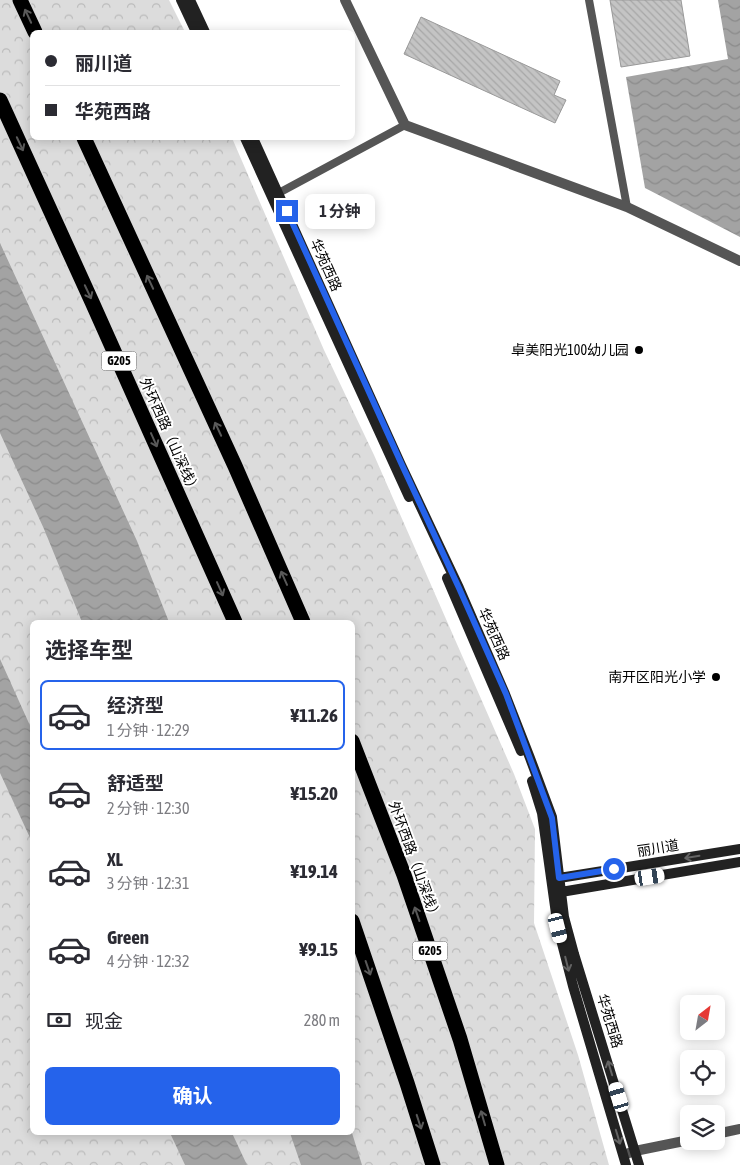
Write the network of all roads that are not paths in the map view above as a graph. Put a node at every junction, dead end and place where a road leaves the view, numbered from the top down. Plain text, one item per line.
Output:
1 (20, 0) edge
2 (181, 0) edge
3 (190, 0) edge
4 (345, 0) edge
5 (589, 0) edge
6 (34, 30) edge
7 (195, 30) edge
8 (204, 30) edge
9 (0, 100) edge
10 (405, 125) junction
11 (85, 140) edge
12 (246, 140) edge
13 (254, 140) edge
14 (276, 195) junction
15 (627, 207) junction
16 (740, 261) edge
17 (234, 620) edge
18 (302, 620) edge
19 (355, 749) edge
20 (740, 849) edge
21 (740, 862) edge
22 (555, 879) junction
23 (557, 894) junction
24 (355, 931) edge
25 (740, 1130) edge
26 (725, 1132) edge
27 (680, 1142) edge
28 (635, 1151) junction
29 (625, 1160) edge
30 (433, 1165) edge
31 (497, 1165) edge
32 (639, 1165) edge

6 -> 1 highway
2 - 7 street
3 - 8 street
4 - 10 street
5 - 15 lane
9 -> 17 highway, 外环西路（山深线） / G205
10 - 14 lane
10 - 15 street
18 -> 11 highway
12 - 14 street, 华苑西路
13 - 14 street, 华苑西路
14 - 22 street, 华苑西路
15 - 16 street
31 -> 19 highway, 外环西路（山深线） / G205
20 -> 22 street, 丽川道
21 - 23 street, 丽川道
22 - 23 street, 华苑西路
28 -> 23 street, 华苑西路
23 -> 29 street, 华苑西路
24 -> 30 highway
25 - 26 street
27 - 28 street
28 - 29 street
28 - 32 street, 华苑西路

